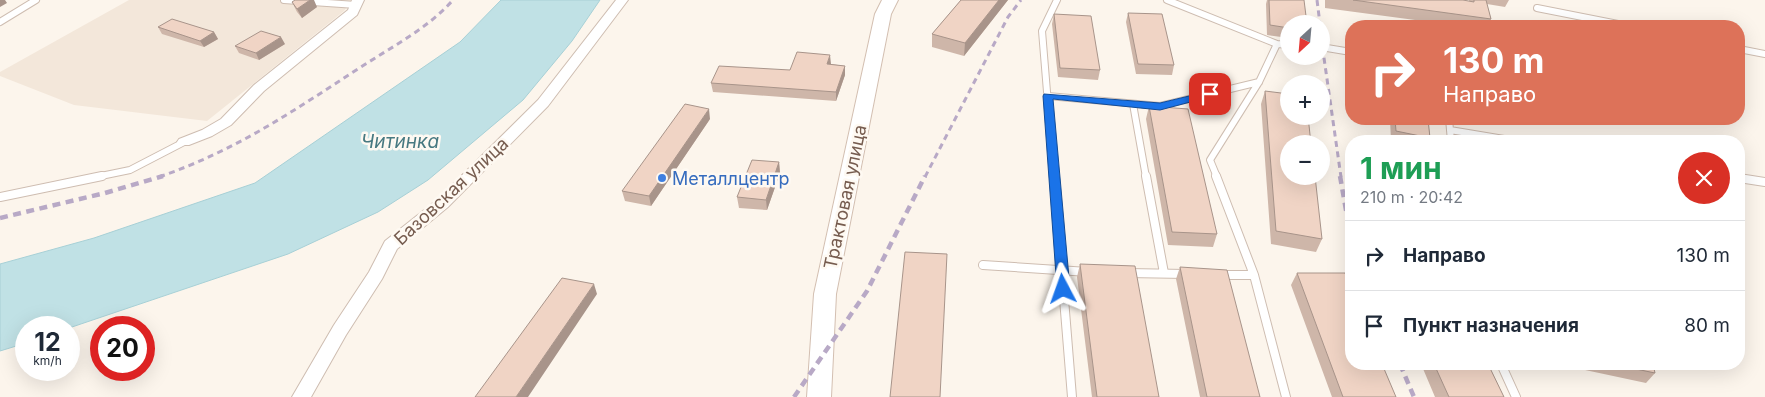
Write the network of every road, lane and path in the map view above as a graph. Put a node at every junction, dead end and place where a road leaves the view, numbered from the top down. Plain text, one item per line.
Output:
1 (36, 0) edge
2 (284, 0) edge
3 (622, 0) edge
4 (890, 0) edge
5 (1057, 0) edge
6 (1167, 0) edge
7 (357, 3) edge
8 (1537, 8) dead end
9 (1598, 20) edge
10 (0, 22) edge
11 (1277, 44) junction
12 (1280, 44) edge
13 (1330, 48) edge
14 (1745, 50) edge
15 (1345, 51) edge
16 (1765, 54) edge
17 (1259, 82) junction
18 (1048, 96) junction
19 (1133, 104) junction
20 (1450, 125) edge
21 (1450, 130) junction
22 (1450, 135) edge
23 (1480, 135) edge
24 (184, 142) joint
25 (1745, 179) edge
26 (1765, 182) edge
27 (0, 197) edge
28 (983, 265) dead end
29 (1062, 271) junction
30 (1099, 272) edge
31 (1118, 272) edge
32 (1164, 273) junction
33 (1191, 274) edge
34 (1209, 274) edge
35 (1254, 276) junction
36 (1505, 370) edge
37 (301, 397) edge
38 (819, 397) edge
39 (1072, 397) edge
40 (1286, 397) edge
41 (1516, 397) edge

1 - 10 lane
2 - 7 lane
3 - 37 street, Базовская улица
4 - 38 main road, Трактовая улица
5 - 18 lane
6 - 11 lane
7 - 24 street
8 - 9 lane
11 - 12 lane
11 - 17 lane
13 - 15 lane
14 - 16 lane
17 - 19 lane
17 - 35 lane
18 - 19 lane
18 - 29 lane
19 - 32 lane
20 - 21 lane
21 - 22 lane
21 - 23 lane
24 - 27 lane
25 - 26 lane
28 - 29 lane
29 - 30 lane
29 - 39 lane
31 - 32 lane
32 - 33 lane
34 - 35 lane
35 - 40 lane
36 - 41 lane

